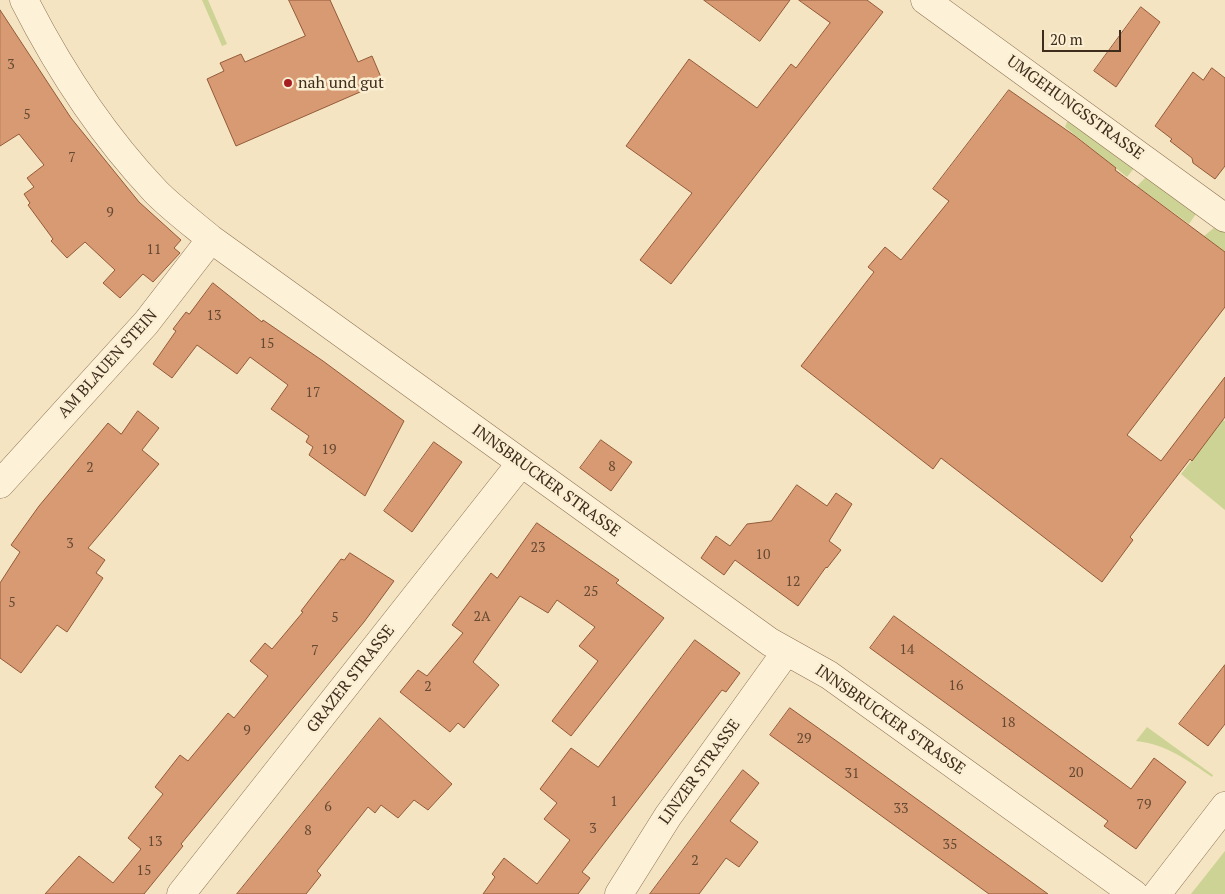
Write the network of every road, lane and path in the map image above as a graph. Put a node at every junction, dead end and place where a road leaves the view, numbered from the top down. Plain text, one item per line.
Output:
1 (24, 0) edge
2 (925, 0) edge
3 (1225, 218) edge
4 (211, 240) junction
5 (521, 463) junction
6 (0, 484) edge
7 (786, 652) junction
8 (1225, 806) edge
9 (181, 894) edge
10 (619, 894) edge
11 (1134, 894) edge
12 (1157, 894) edge

1 - 4 street, INNSBRUCKER STRASSE
2 - 3 street, UMGEHUNGSSTRASSE
4 - 5 street, INNSBRUCKER STRASSE
4 - 6 street, AM BLAUEN STEIN
5 - 7 street, INNSBRUCKER STRASSE
5 - 9 street, GRAZER STRASSE
7 - 10 street, LINZER STRASSE
7 - 11 street, INNSBRUCKER STRASSE
8 - 12 street

